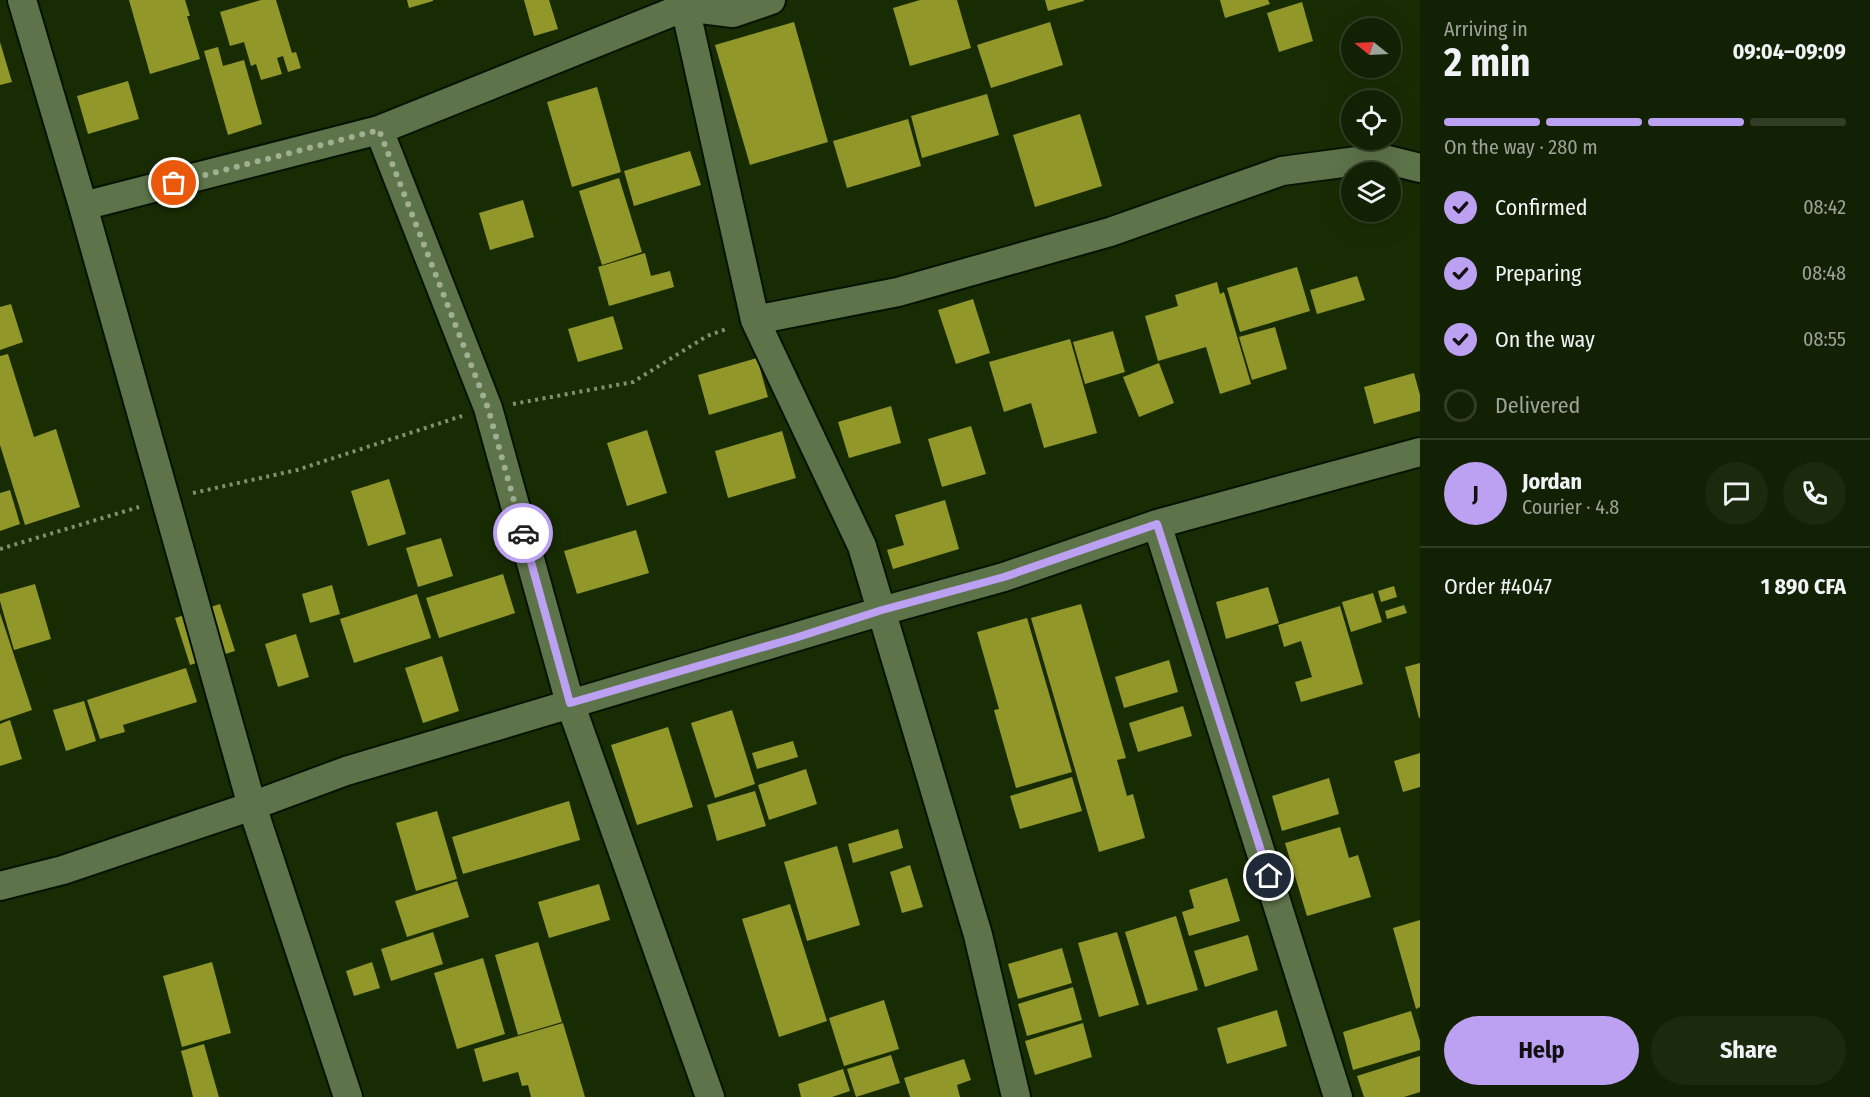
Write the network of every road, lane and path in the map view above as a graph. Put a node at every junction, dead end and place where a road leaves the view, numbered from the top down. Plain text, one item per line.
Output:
1 (22, 0) edge
2 (771, 0) edge
3 (684, 4) edge
4 (379, 130) junction
5 (1420, 168) edge
6 (83, 206) junction
7 (755, 320) junction
8 (488, 408) junction
9 (1420, 452) edge
10 (166, 499) junction
11 (1157, 524) junction
12 (0, 549) edge
13 (882, 610) junction
14 (570, 703) junction
15 (252, 806) junction
16 (0, 886) edge
17 (348, 1097) edge
18 (710, 1097) edge
19 (1016, 1097) edge
20 (1338, 1097) edge

1 - 6 street
2 - 3 street
3 - 4 street
3 - 7 street
4 - 6 street
4 - 8 street
5 - 7 street
6 - 10 street
7 - 8 path
7 - 13 street
8 - 10 path
8 - 14 street
9 - 11 street
10 - 12 path
10 - 15 street
11 - 13 street
11 - 20 street
13 - 14 street
13 - 19 street
14 - 15 street
14 - 18 street
15 - 16 street
15 - 17 street

